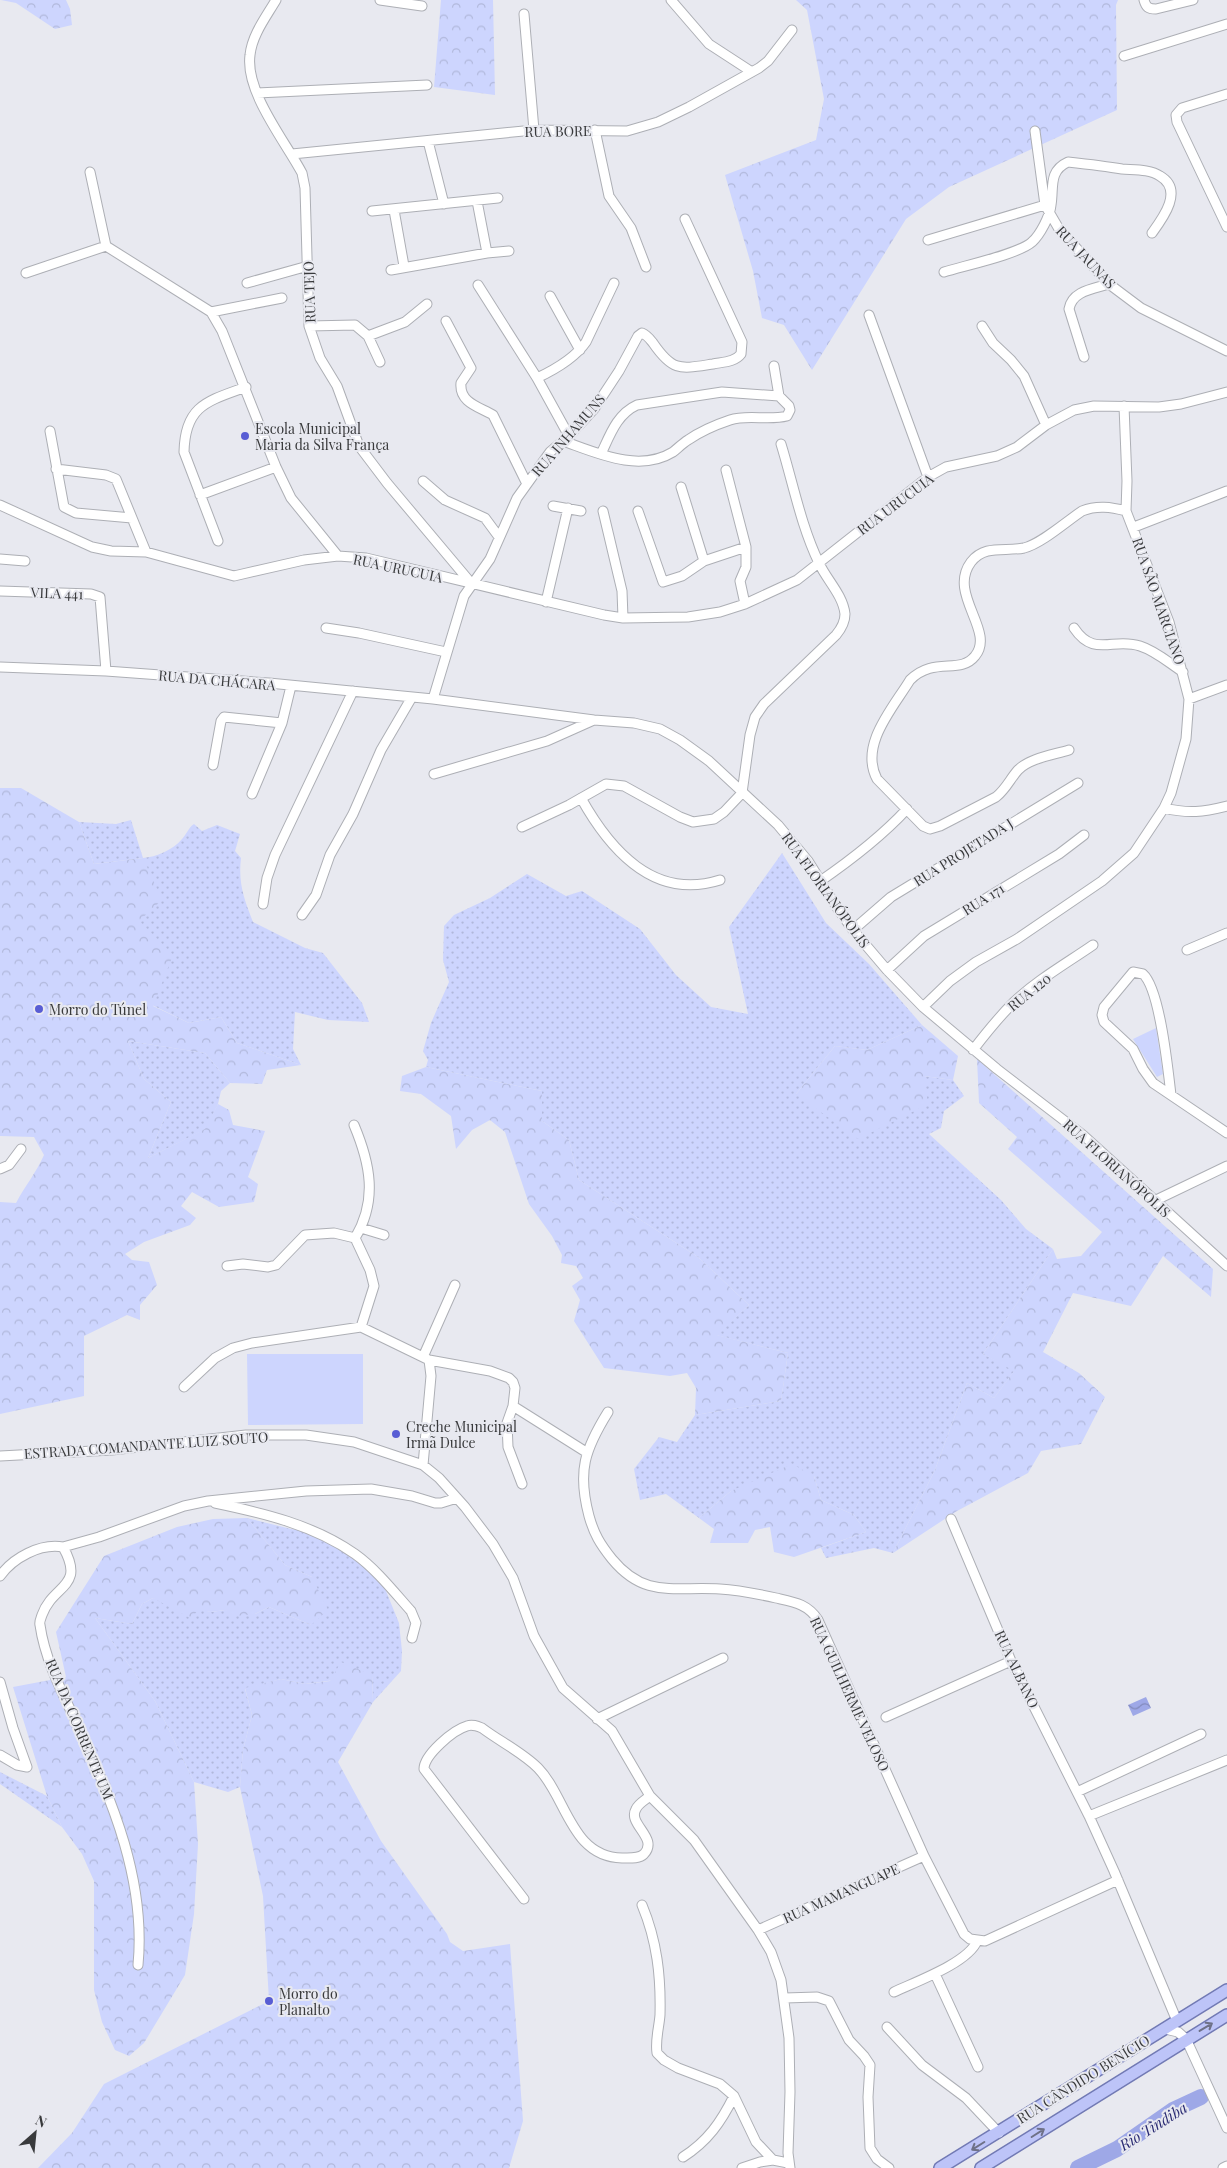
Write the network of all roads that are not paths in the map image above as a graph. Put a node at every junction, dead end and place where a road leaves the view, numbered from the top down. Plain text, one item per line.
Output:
1 (276, 0) edge
2 (380, 0) edge
3 (672, 0) edge
4 (1144, 0) edge
5 (1193, 0) edge
6 (422, 6) dead end
7 (524, 14) dead end
8 (1227, 24) edge
9 (792, 30) dead end
10 (1124, 56) dead end
11 (752, 72) junction
12 (427, 86) dead end
13 (257, 93) junction
14 (1227, 94) edge
15 (534, 130) junction
16 (595, 130) junction
17 (1036, 130) dead end
18 (428, 141) junction
19 (292, 154) junction
20 (90, 172) dead end
21 (498, 198) dead end
22 (477, 201) junction
23 (444, 204) junction
24 (1047, 209) junction
25 (394, 210) junction
26 (372, 211) dead end
27 (685, 219) dead end
28 (1227, 227) edge
29 (1152, 233) dead end
30 (928, 240) dead end
31 (106, 246) junction
32 (509, 251) dead end
33 (487, 253) junction
34 (308, 266) junction
35 (404, 266) junction
36 (646, 267) dead end
37 (391, 270) dead end
38 (944, 272) dead end
39 (26, 273) dead end
40 (246, 283) dead end
41 (614, 283) dead end
42 (1109, 284) junction
43 (478, 285) dead end
44 (550, 296) dead end
45 (282, 298) dead end
46 (427, 304) dead end
47 (211, 312) junction
48 (869, 315) dead end
49 (446, 321) dead end
50 (309, 326) junction
51 (982, 326) dead end
52 (368, 336) junction
53 (580, 350) junction
54 (1227, 351) edge
55 (1084, 357) dead end
56 (380, 362) dead end
57 (774, 366) dead end
58 (536, 378) junction
59 (246, 387) junction
60 (1227, 392) edge
61 (779, 396) junction
62 (1124, 406) junction
63 (1046, 425) junction
64 (50, 431) dead end
65 (566, 438) junction
66 (781, 444) dead end
67 (601, 454) junction
68 (276, 466) junction
69 (56, 469) junction
70 (726, 470) dead end
71 (928, 477) junction
72 (423, 481) dead end
73 (527, 484) junction
74 (681, 487) dead end
75 (1227, 491) edge
76 (200, 495) junction
77 (0, 505) edge
78 (553, 506) dead end
79 (568, 508) junction
80 (581, 511) dead end
81 (604, 511) dead end
82 (638, 511) dead end
83 (1126, 511) junction
84 (132, 518) junction
85 (1134, 527) junction
86 (499, 537) junction
87 (218, 541) dead end
88 (746, 547) junction
89 (146, 552) junction
90 (338, 556) junction
91 (0, 559) edge
92 (25, 561) dead end
93 (704, 561) junction
94 (819, 563) junction
95 (471, 583) junction
96 (0, 591) edge
97 (546, 602) junction
98 (744, 604) junction
99 (623, 618) junction
100 (326, 628) dead end
101 (1074, 628) dead end
102 (446, 652) junction
103 (0, 667) edge
104 (106, 671) junction
105 (1183, 672) junction
106 (1227, 685) edge
107 (291, 686) junction
108 (353, 691) junction
109 (412, 697) junction
110 (433, 699) junction
111 (1189, 699) junction
112 (594, 720) junction
113 (282, 723) junction
114 (1069, 750) dead end
115 (213, 765) dead end
116 (434, 774) dead end
117 (1078, 783) dead end
118 (742, 793) junction
119 (252, 794) dead end
120 (581, 798) junction
121 (1227, 806) edge
122 (1164, 808) junction
123 (907, 809) junction
124 (522, 826) dead end
125 (1084, 835) dead end
126 (720, 880) dead end
127 (820, 882) junction
128 (263, 904) dead end
129 (302, 915) dead end
130 (853, 930) junction
131 (1227, 933) edge
132 (1094, 945) dead end
133 (1187, 950) dead end
134 (887, 970) junction
135 (923, 1007) junction
136 (973, 1050) junction
137 (1171, 1095) junction
138 (354, 1125) dead end
139 (1227, 1133) edge
140 (21, 1149) dead end
141 (1227, 1166) edge
142 (0, 1169) edge
143 (1154, 1201) junction
144 (361, 1228) junction
145 (384, 1235) dead end
146 (355, 1238) junction
147 (227, 1266) dead end
148 (1227, 1266) edge
149 (455, 1285) dead end
150 (361, 1327) junction
151 (426, 1358) junction
152 (184, 1387) dead end
153 (513, 1406) junction
154 (608, 1412) dead end
155 (586, 1452) junction
156 (0, 1456) edge
157 (423, 1465) junction
158 (522, 1484) dead end
159 (457, 1498) junction
160 (208, 1501) junction
161 (951, 1519) dead end
162 (63, 1546) junction
163 (0, 1576) edge
164 (412, 1638) dead end
165 (723, 1658) dead end
166 (1011, 1661) junction
167 (0, 1682) edge
168 (886, 1718) dead end
169 (598, 1719) junction
170 (1201, 1734) dead end
171 (0, 1755) edge
172 (1227, 1760) edge
173 (1077, 1792) junction
174 (650, 1796) junction
175 (1089, 1816) junction
176 (924, 1856) junction
177 (1118, 1880) junction
178 (524, 1899) dead end
179 (642, 1905) dead end
180 (758, 1930) junction
181 (977, 1942) junction
182 (138, 1965) dead end
183 (935, 1974) junction
184 (1227, 1990) edge
185 (894, 1992) dead end
186 (785, 1998) junction
187 (1227, 2015) edge
188 (1177, 2021) junction
189 (887, 2027) dead end
190 (1165, 2028) junction
191 (1186, 2040) junction
192 (978, 2067) dead end
193 (734, 2096) junction
194 (1227, 2128) edge
195 (999, 2133) junction
196 (683, 2157) dead end
197 (773, 2160) junction
198 (789, 2165) edge
199 (1227, 2166) edge
200 (742, 2168) edge
201 (889, 2168) edge
202 (940, 2168) edge
203 (981, 2168) edge
204 (1223, 2168) edge

1 - 13 street, RUA TEJO
2 - 6 street
3 - 11 street
4 - 5 street
7 - 15 street
8 - 10 street
9 - 11 street, RUA BORE
11 - 16 street, RUA BORE
12 - 13 street
13 - 19 street, RUA TEJO
14 - 28 street
15 - 16 street, RUA BORE
15 - 18 street, RUA BORE
16 - 36 street
17 - 24 street, RUA JAUNAS
18 - 19 street, RUA BORE
18 - 23 street
19 - 34 street, RUA TEJO
20 - 31 street
21 - 22 street
22 - 23 street
22 - 33 street
23 - 25 street
24 - 29 street
24 - 30 street
24 - 38 street
24 - 42 street, RUA JAUNAS
25 - 26 street
25 - 35 street
27 - 65 street, RUA INHAMUNS
31 - 39 street
31 - 47 street
32 - 33 street
33 - 35 street
34 - 40 street
34 - 50 street, RUA TEJO
35 - 37 street
41 - 53 street
42 - 54 street, RUA JAUNAS
42 - 55 street
43 - 58 street
44 - 53 street
45 - 47 street
46 - 52 street
47 - 59 street
48 - 71 street
49 - 73 street
50 - 52 street
50 - 95 street, RUA TEJO
51 - 63 street
52 - 56 street
53 - 58 street
57 - 61 street
58 - 65 street
59 - 68 street
59 - 76 street
60 - 62 street, RUA URUCUIA
61 - 67 street
61 - 67 street
62 - 63 street, RUA URUCUIA
62 - 83 street, RUA SÃO MARCIANO
63 - 71 street, RUA URUCUIA
64 - 69 street
65 - 67 street
65 - 73 street, RUA INHAMUNS
66 - 94 street
68 - 76 street
68 - 90 street
69 - 84 street
69 - 84 street
70 - 88 street
71 - 94 street, RUA URUCUIA
72 - 86 street
73 - 86 street, RUA INHAMUNS
74 - 93 street
75 - 85 street
76 - 87 street
77 - 89 street, RUA URUCUIA
78 - 79 street
79 - 80 street
79 - 97 street
81 - 99 street
82 - 93 street
83 - 85 street, RUA SÃO MARCIANO
83 - 123 street
84 - 89 street
85 - 105 street, RUA SÃO MARCIANO
86 - 95 street, RUA INHAMUNS
88 - 93 street
88 - 98 street
89 - 90 street, RUA URUCUIA
90 - 95 street, RUA URUCUIA
91 - 92 street
94 - 98 street, RUA URUCUIA
94 - 118 street
95 - 97 street, RUA URUCUIA
95 - 102 street, RUA INHAMUNS
96 - 104 street, VILA 441
97 - 99 street, RUA URUCUIA
98 - 99 street, RUA URUCUIA
100 - 102 street
101 - 105 street
102 - 110 street, RUA INHAMUNS
103 - 104 street, RUA DA CHÁCARA
104 - 107 street, RUA DA CHÁCARA
105 - 111 street, RUA SÃO MARCIANO
106 - 111 street
107 - 108 street, RUA DA CHÁCARA
107 - 113 street
108 - 109 street, RUA DA CHÁCARA
108 - 128 street
109 - 110 street, RUA DA CHÁCARA
109 - 129 street
110 - 112 street, RUA FLORIANÓPOLIS
111 - 122 street, RUA SÃO MARCIANO
112 - 116 street
112 - 118 street, RUA FLORIANÓPOLIS
113 - 115 street
113 - 119 street
114 - 123 street
117 - 130 street, RUA PROJETADA J
118 - 120 street
118 - 127 street, RUA FLORIANÓPOLIS
120 - 124 street
120 - 126 street
121 - 122 street
122 - 135 street, RUA SÃO MARCIANO
123 - 127 street
125 - 134 street, RUA 171
127 - 130 street, RUA FLORIANÓPOLIS
130 - 134 street, RUA FLORIANÓPOLIS
131 - 133 street
132 - 136 street, RUA 120
134 - 135 street, RUA FLORIANÓPOLIS
135 - 136 street, RUA FLORIANÓPOLIS
136 - 143 street, RUA FLORIANÓPOLIS
137 - 137 street
137 - 139 street
138 - 144 street
140 - 142 street
141 - 143 street
143 - 148 street, RUA FLORIANÓPOLIS
144 - 145 street
144 - 146 street
146 - 147 street
146 - 150 street
149 - 151 street
150 - 151 street
150 - 152 street
151 - 153 street
151 - 157 street
153 - 155 street
153 - 158 street
154 - 155 street, RUA GUILHERME VELOSO
155 - 176 street, RUA GUILHERME VELOSO
156 - 157 street, ESTRADA COMANDANTE LUIZ SOUTO
157 - 159 street, ESTRADA COMANDANTE LUIZ SOUTO
159 - 160 street
159 - 169 street, ESTRADA COMANDANTE LUIZ SOUTO
160 - 162 street
160 - 164 street
161 - 166 street, RUA ALBANO
162 - 163 street
162 - 182 street, RUA DA CORRENTE UM
165 - 169 street
166 - 168 street
166 - 173 street, RUA ALBANO
167 - 171 street
169 - 174 street, ESTRADA COMANDANTE LUIZ SOUTO
170 - 173 street
172 - 175 street
173 - 175 street, RUA ALBANO
174 - 178 street
174 - 180 street, ESTRADA COMANDANTE LUIZ SOUTO
175 - 177 street, RUA ALBANO
176 - 180 street, RUA MAMANGUAPE
176 - 181 street, RUA GUILHERME VELOSO
177 - 181 street
177 - 188 street, RUA ALBANO
179 - 193 street
180 - 186 street, ESTRADA COMANDANTE LUIZ SOUTO
181 - 183 street
183 - 185 street
183 - 192 street
184 - 188 main road, RUA CÂNDIDO BENÍCIO
186 - 198 street, ESTRADA COMANDANTE LUIZ SOUTO
186 - 201 street
191 -> 187 main road, RUA CÂNDIDO BENÍCIO
188 - 190 main road, RUA CÂNDIDO BENÍCIO
189 - 195 street
190 - 191 street
190 - 195 main road, RUA CÂNDIDO BENÍCIO
191 - 194 street
203 -> 191 main road, RUA CÂNDIDO BENÍCIO
193 - 196 street
193 - 197 street
195 -> 202 main road, RUA CÂNDIDO BENÍCIO
197 - 198 street
197 - 200 street
199 - 204 street

